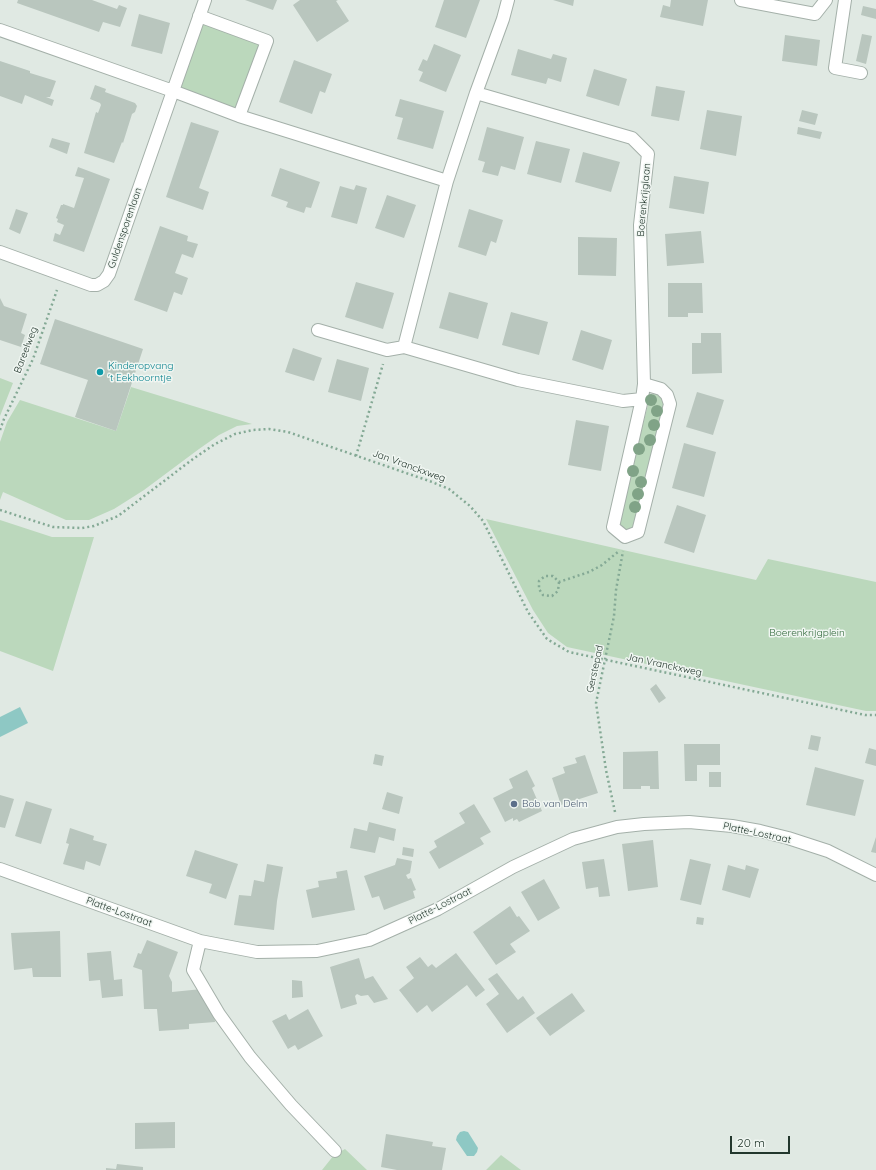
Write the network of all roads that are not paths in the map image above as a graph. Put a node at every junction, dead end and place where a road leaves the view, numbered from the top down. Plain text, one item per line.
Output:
1 (205, 0) edge
2 (508, 0) edge
3 (741, 0) edge
4 (826, 0) edge
5 (845, 2) edge
6 (200, 16) junction
7 (0, 30) edge
8 (861, 73) dead end
9 (173, 91) junction
10 (476, 93) junction
11 (240, 116) junction
12 (447, 181) junction
13 (0, 252) edge
14 (318, 330) dead end
15 (404, 347) junction
16 (644, 384) junction
17 (642, 399) junction
18 (624, 401) junction
19 (639, 415) junction
20 (0, 869) edge
21 (876, 875) edge
22 (200, 941) junction
23 (336, 1151) dead end

1 - 6 street, Guldensporenlaan
2 - 10 street
3 - 4 street
4 - 5 street
5 - 8 street
6 - 9 street, Guldensporenlaan
6 - 11 street
7 - 9 street
9 - 11 street
9 - 13 street, Guldensporenlaan
10 - 12 street
10 - 16 street, Boerenkrijglaan
11 - 12 street
12 - 15 street
14 - 15 street
15 - 18 street
16 - 17 street, Boerenkrijglaan
16 - 19 street, Boerenkrijglaan
17 - 18 street
17 - 19 street, Boerenkrijglaan
18 - 19 street
20 - 22 street, Platte-Lostraat
21 - 22 street, Platte-Lostraat
22 - 23 street

